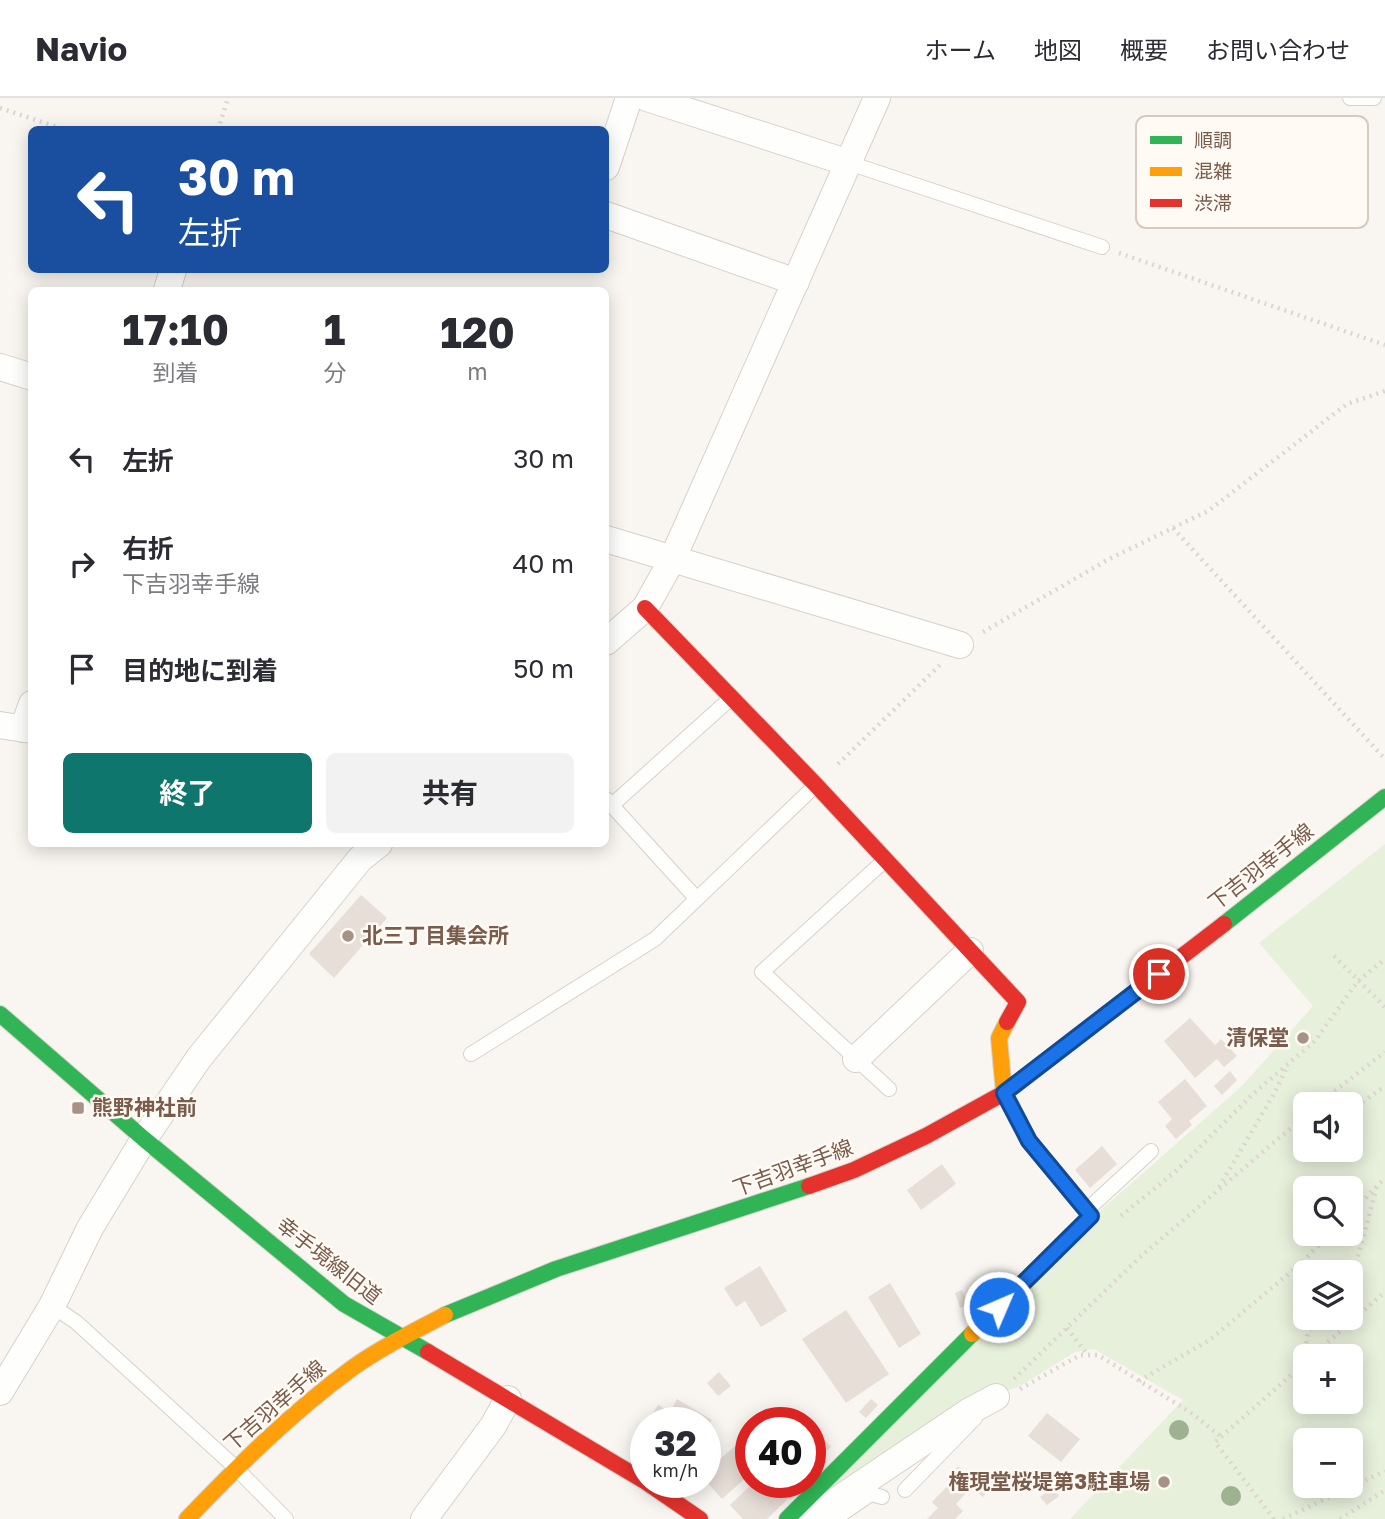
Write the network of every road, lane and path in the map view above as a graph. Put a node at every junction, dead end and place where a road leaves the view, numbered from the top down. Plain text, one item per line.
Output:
1 (228, 98) edge
2 (629, 98) edge
3 (647, 98) edge
4 (877, 98) edge
5 (1350, 98) edge
6 (1374, 98) edge
7 (0, 108) edge
8 (53, 126) edge
9 (219, 126) edge
10 (609, 158) edge
11 (849, 163) junction
12 (609, 216) edge
13 (1102, 247) joint
14 (796, 282) junction
15 (1385, 345) edge
16 (0, 367) edge
17 (28, 376) edge
18 (1385, 391) edge
19 (1173, 528) junction
20 (609, 540) edge
21 (672, 560) junction
22 (645, 608) junction
23 (609, 639) edge
24 (960, 645) junction
25 (732, 697) junction
26 (28, 711) edge
27 (18, 728) edge
28 (1385, 759) edge
29 (816, 785) junction
30 (1385, 797) edge
31 (609, 801) edge
32 (375, 847) edge
33 (886, 860) junction
34 (696, 898) junction
35 (970, 951) junction
36 (1334, 956) dead end
37 (1385, 959) edge
38 (1358, 981) junction
39 (1385, 1007) edge
40 (0, 1014) edge
41 (1385, 1052) edge
42 (471, 1054) dead end
43 (856, 1059) junction
44 (1289, 1063) junction
45 (1385, 1086) edge
46 (889, 1089) dead end
47 (1333, 1092) edge
48 (1004, 1093) junction
49 (1363, 1102) edge
50 (1293, 1125) edge
51 (144, 1139) junction
52 (1152, 1151) dead end
53 (1385, 1178) edge
54 (1377, 1186) junction
55 (1217, 1191) junction
56 (1363, 1201) edge
57 (1086, 1211) junction
58 (1114, 1222) dead end
59 (1318, 1246) edge
60 (1356, 1260) edge
61 (1385, 1292) edge
62 (52, 1306) junction
63 (1067, 1328) junction
64 (401, 1338) junction
65 (1326, 1344) edge
66 (1089, 1355) junction
67 (1293, 1373) edge
68 (1139, 1381) junction
69 (0, 1392) edge
70 (996, 1397) junction
71 (508, 1399) junction
72 (1220, 1436) junction
73 (236, 1468) junction
74 (1385, 1471) edge
75 (905, 1490) dead end
76 (1385, 1490) edge
77 (882, 1497) dead end
78 (187, 1519) edge
79 (286, 1519) edge
80 (424, 1519) edge
81 (700, 1519) edge
82 (787, 1519) edge
83 (809, 1519) edge
84 (834, 1519) edge
85 (1274, 1519) edge
86 (1283, 1519) edge
87 (1340, 1519) edge

1 - 9 path
2 - 10 street
3 - 11 street
4 - 11 street
5 - 6 lane
7 - 8 path
11 - 13 lane
11 - 14 street
12 - 14 street
13 - 15 path
14 - 21 street
16 - 17 street
18 - 19 path
19 - 24 path
19 - 28 path
20 - 21 street
21 - 22 street
21 - 24 street
22 - 23 street
22 - 25 street
24 - 29 path
25 - 29 street
25 - 31 lane
26 - 27 street
29 - 33 street
29 - 34 lane
30 - 48 street, 下吉羽幸手線
31 - 34 lane
32 - 51 street
33 - 35 street
33 - 43 lane
34 - 42 lane
35 - 43 street
35 - 48 street
36 - 38 path
37 - 38 path
38 - 39 path
38 - 44 path
40 - 51 street, 幸手境線旧道
41 - 47 path
43 - 46 lane
44 - 55 path
44 - 58 path
45 - 49 path
48 - 57 street
48 - 64 street, 下吉羽幸手線
50 - 55 path
51 - 62 street
51 - 64 street, 幸手境線旧道
52 - 57 lane
53 - 54 path
54 - 56 path
54 - 60 path
55 - 63 path
57 - 82 street
59 - 68 path
61 - 65 path
62 - 69 street
62 - 73 lane
63 - 66 path
63 - 70 path
64 - 71 street, 幸手境線旧道
64 - 73 street, 下吉羽幸手線
66 - 68 path
66 - 70 path
67 - 72 path
68 - 72 path
70 - 75 lane
70 - 83 street
71 - 80 street
71 - 81 street, 幸手境線旧道
72 - 85 path
73 - 78 street, 下吉羽幸手線
73 - 79 lane
74 - 86 path
76 - 87 path
77 - 84 lane

